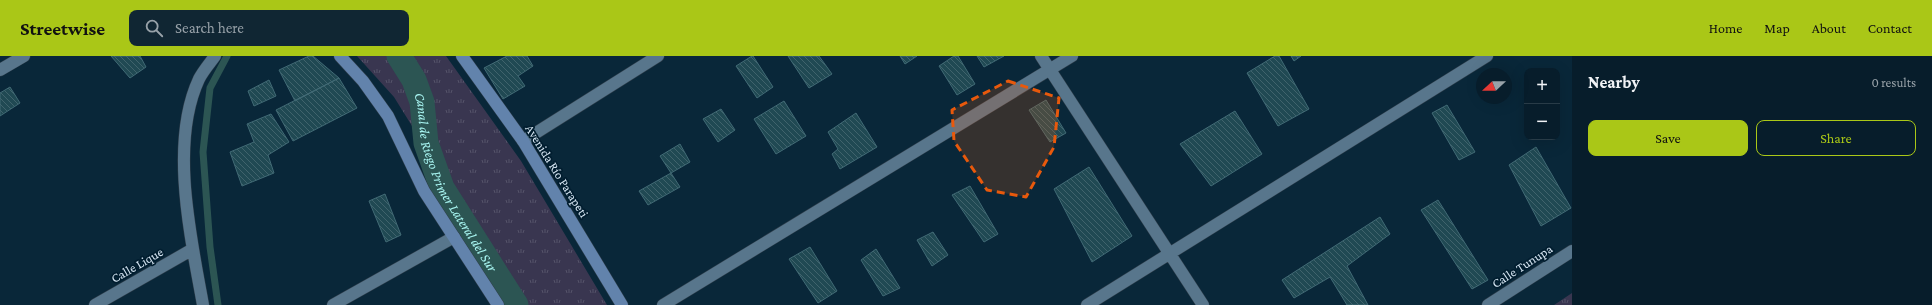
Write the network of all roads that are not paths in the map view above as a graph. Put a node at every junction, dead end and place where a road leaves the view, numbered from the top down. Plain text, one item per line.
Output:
1 (24, 56) edge
2 (215, 56) edge
3 (340, 56) edge
4 (462, 56) edge
5 (658, 56) edge
6 (1041, 56) edge
7 (1072, 56) edge
8 (1487, 56) edge
9 (0, 70) edge
10 (1050, 70) junction
11 (522, 142) junction
12 (454, 237) junction
13 (193, 249) junction
14 (1572, 251) edge
15 (1170, 253) junction
16 (94, 305) edge
17 (203, 305) edge
18 (333, 305) edge
19 (498, 305) edge
20 (622, 305) edge
21 (663, 305) edge
22 (1087, 305) edge
23 (1203, 305) edge
24 (1489, 305) edge

1 - 9 street
2 - 13 street
3 - 12 main road
4 - 11 main road, Avenida Río Parapeti
5 - 11 street
6 - 10 street
7 - 10 street
8 - 15 street
10 - 15 street
10 - 21 street
11 - 20 main road, Avenida Río Parapeti
12 - 18 street
12 - 19 main road
13 - 16 street, Calle Lique
13 - 17 street
14 - 24 street, Calle Tunupa
15 - 22 street
15 - 23 street

